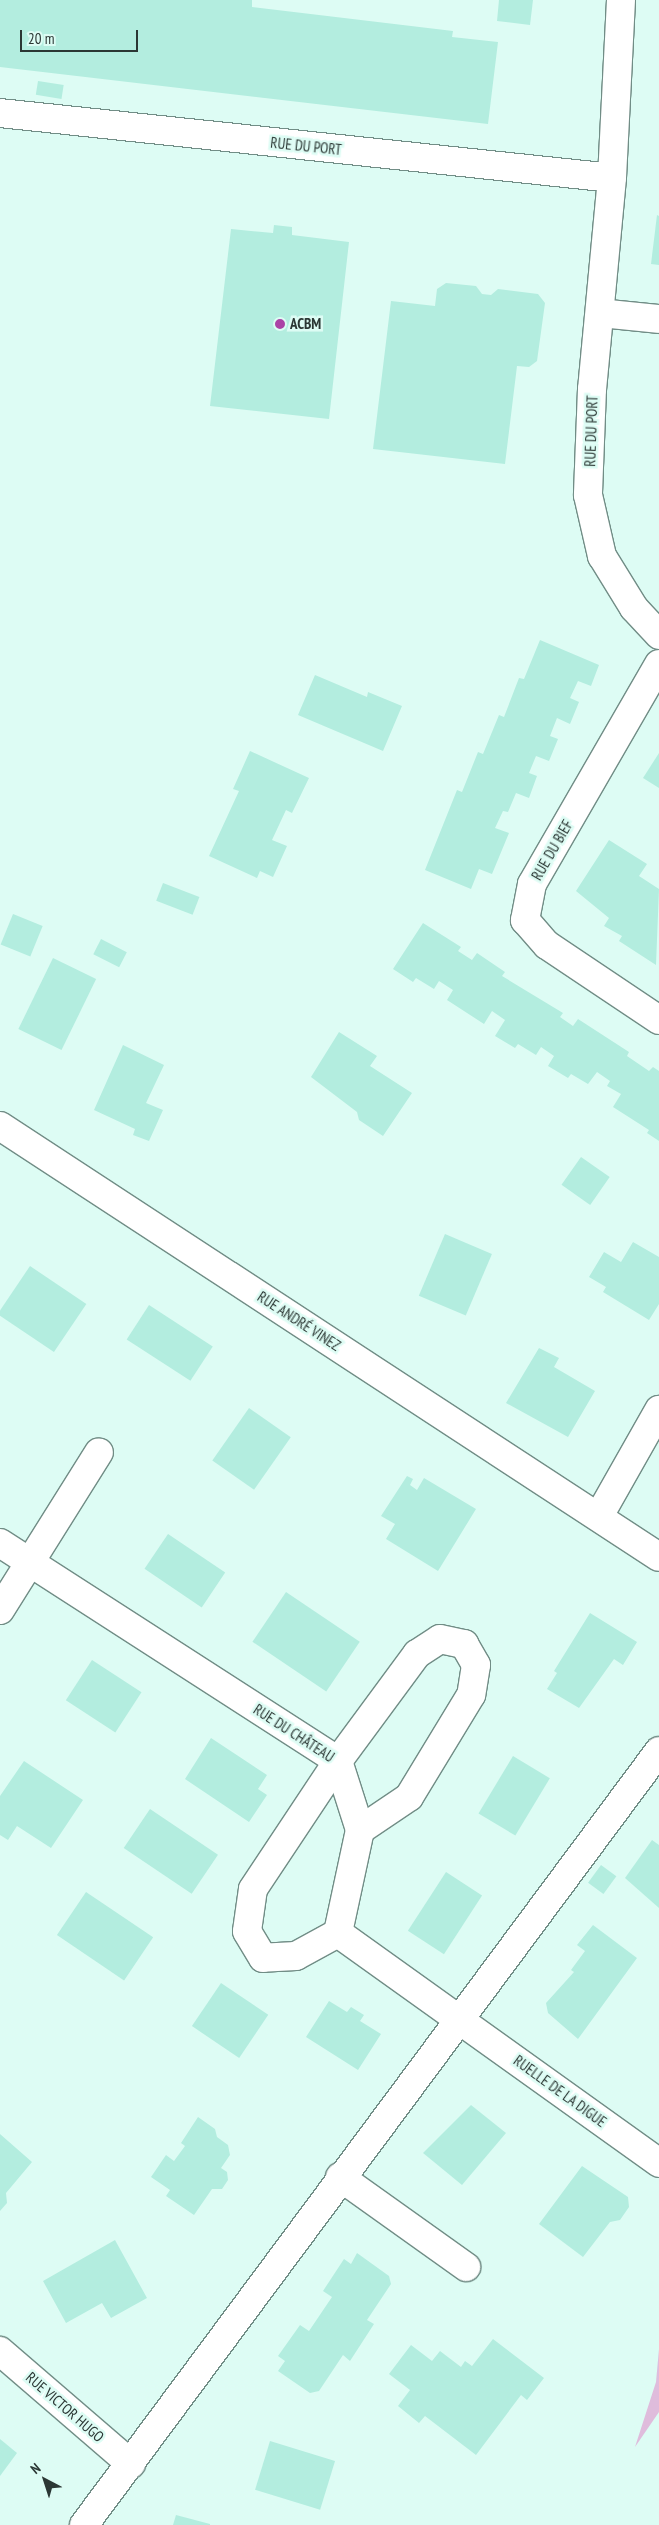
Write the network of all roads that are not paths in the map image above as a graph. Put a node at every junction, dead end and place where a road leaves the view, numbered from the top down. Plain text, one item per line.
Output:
1 (621, 0) edge
2 (0, 113) edge
3 (612, 178) junction
4 (600, 313) junction
5 (659, 319) edge
6 (659, 635) edge
7 (659, 664) edge
8 (659, 1020) edge
9 (0, 1126) edge
10 (659, 1410) edge
11 (99, 1452) dead end
12 (599, 1516) junction
13 (0, 1543) edge
14 (659, 1556) edge
15 (30, 1563) junction
16 (0, 1610) edge
17 (659, 1751) edge
18 (338, 1761) junction
19 (360, 1830) junction
20 (338, 1933) junction
21 (461, 2019) junction
22 (659, 2164) edge
23 (340, 2177) junction
24 (466, 2267) dead end
25 (0, 2350) edge
26 (131, 2464) junction
27 (84, 2525) edge

1 - 3 street, RUE DU PORT
2 - 3 street, RUE DU PORT
3 - 4 street, RUE DU PORT
4 - 5 street
4 - 6 street, RUE DU PORT
7 - 8 street, RUE DU BIEF
9 - 12 street, RUE ANDRÉ VINEZ
10 - 12 street
11 - 15 street
12 - 14 street, RUE ANDRÉ VINEZ
13 - 15 street, RUE DU CHÂTEAU
15 - 16 street
15 - 18 street, RUE DU CHÂTEAU
17 - 21 street
18 - 19 street, RUE DU CHÂTEAU
18 - 19 street
18 - 20 street
19 - 20 street, RUE DU CHÂTEAU
20 - 21 street
21 - 22 street, RUELLE DE LA DIGUE
21 - 23 street
23 - 24 street
23 - 26 street
25 - 26 street, RUE VICTOR HUGO
26 - 27 street

